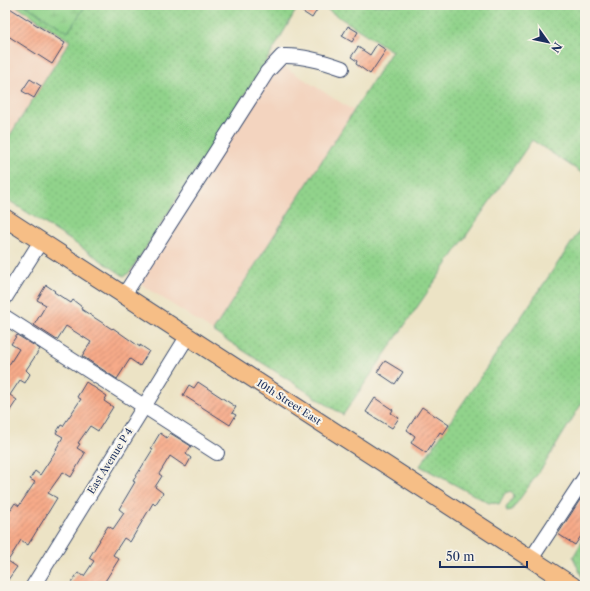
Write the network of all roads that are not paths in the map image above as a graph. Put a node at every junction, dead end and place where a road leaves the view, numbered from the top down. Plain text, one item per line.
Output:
1 (342, 68) dead end
2 (5, 218) edge
3 (41, 241) junction
4 (124, 295) junction
5 (5, 298) edge
6 (5, 317) edge
7 (187, 337) junction
8 (144, 406) junction
9 (217, 453) dead end
10 (585, 477) edge
11 (532, 559) junction
12 (33, 586) edge
13 (573, 586) edge

1 - 4 street
2 - 3 main road, 10th Street East
3 - 4 main road, 10th Street East
3 - 5 street
4 - 7 main road, 10th Street East
6 - 8 street
7 - 8 street, East Avenue P 4
7 - 11 main road, 10th Street East
8 - 9 street
8 - 12 street, East Avenue P 4
10 - 11 street
11 - 13 main road, 10th Street East

